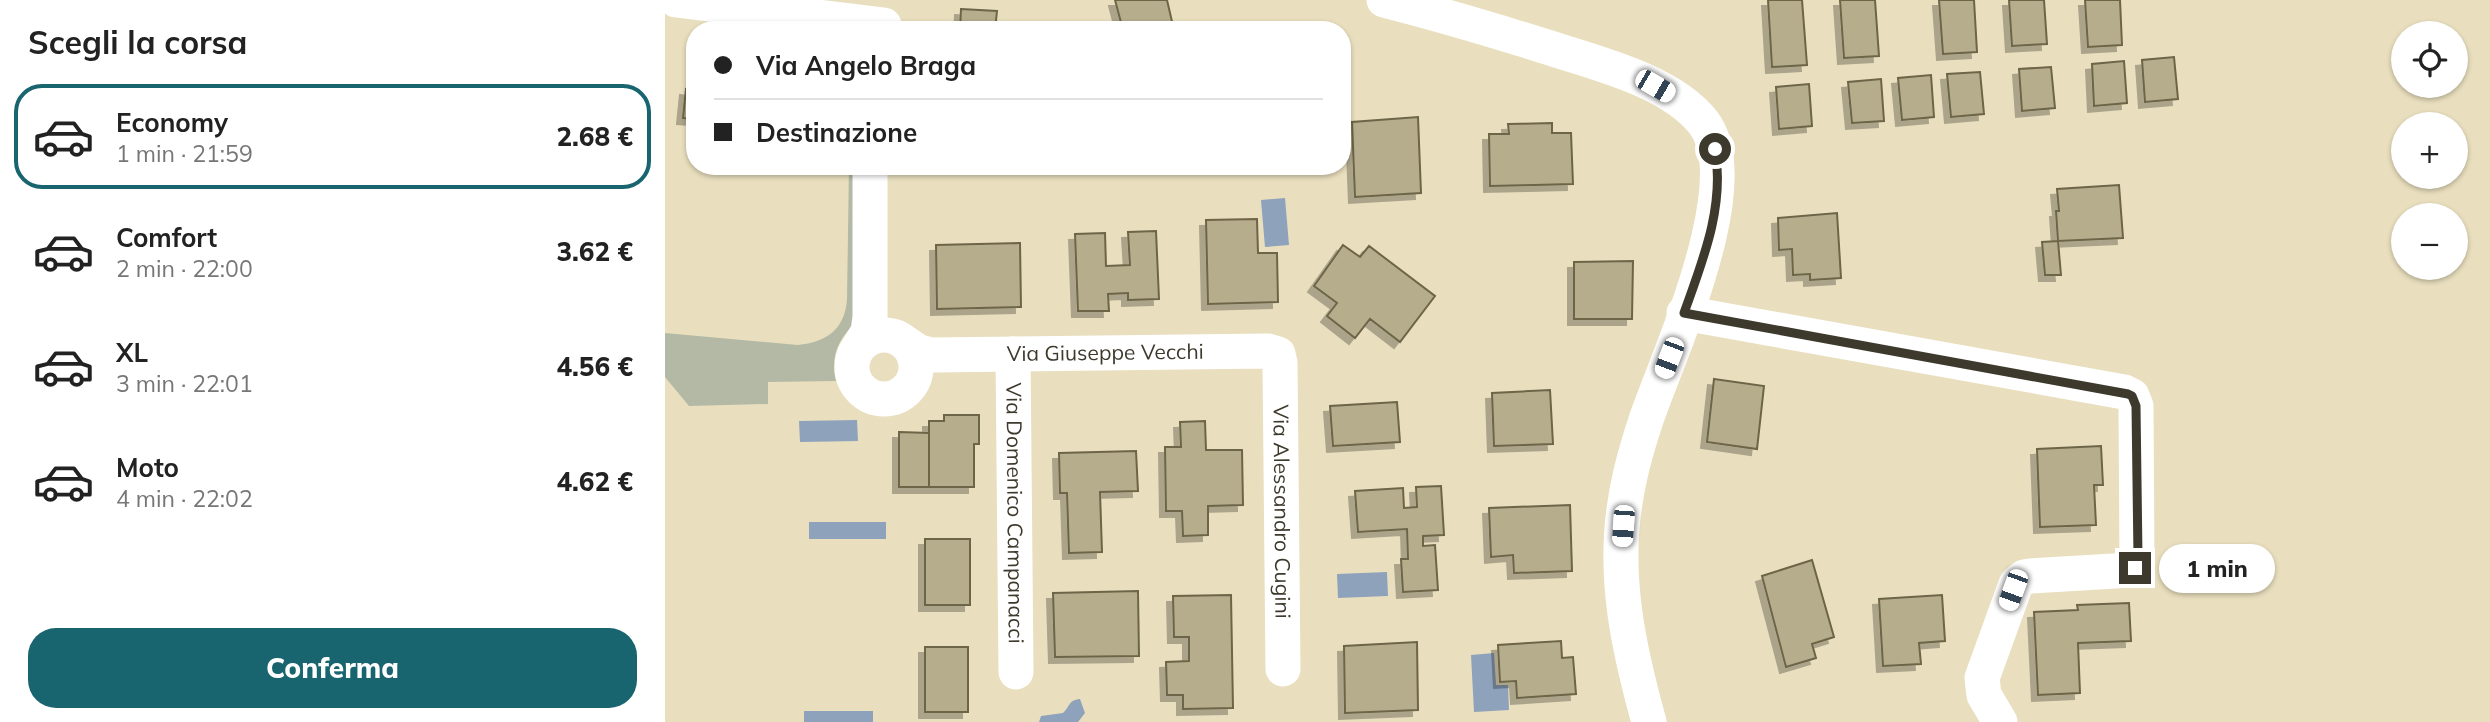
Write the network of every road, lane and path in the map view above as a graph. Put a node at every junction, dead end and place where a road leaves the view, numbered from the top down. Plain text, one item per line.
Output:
1 (676, 0) edge
2 (1384, 0) edge
3 (885, 18) edge
4 (871, 175) edge
5 (1684, 313) junction
6 (1013, 354) junction
7 (1278, 354) joint
8 (1283, 669) dead end
9 (1016, 672) dead end
10 (1649, 722) edge
11 (2000, 722) edge

1 - 3 street
2 - 5 street
4 - 6 street, Via Giuseppe Vecchi
5 - 10 street
5 - 11 street
6 - 7 street, Via Giuseppe Vecchi
6 - 9 street, Via Domenico Campanacci
7 - 8 street, Via Alessandro Cugini

